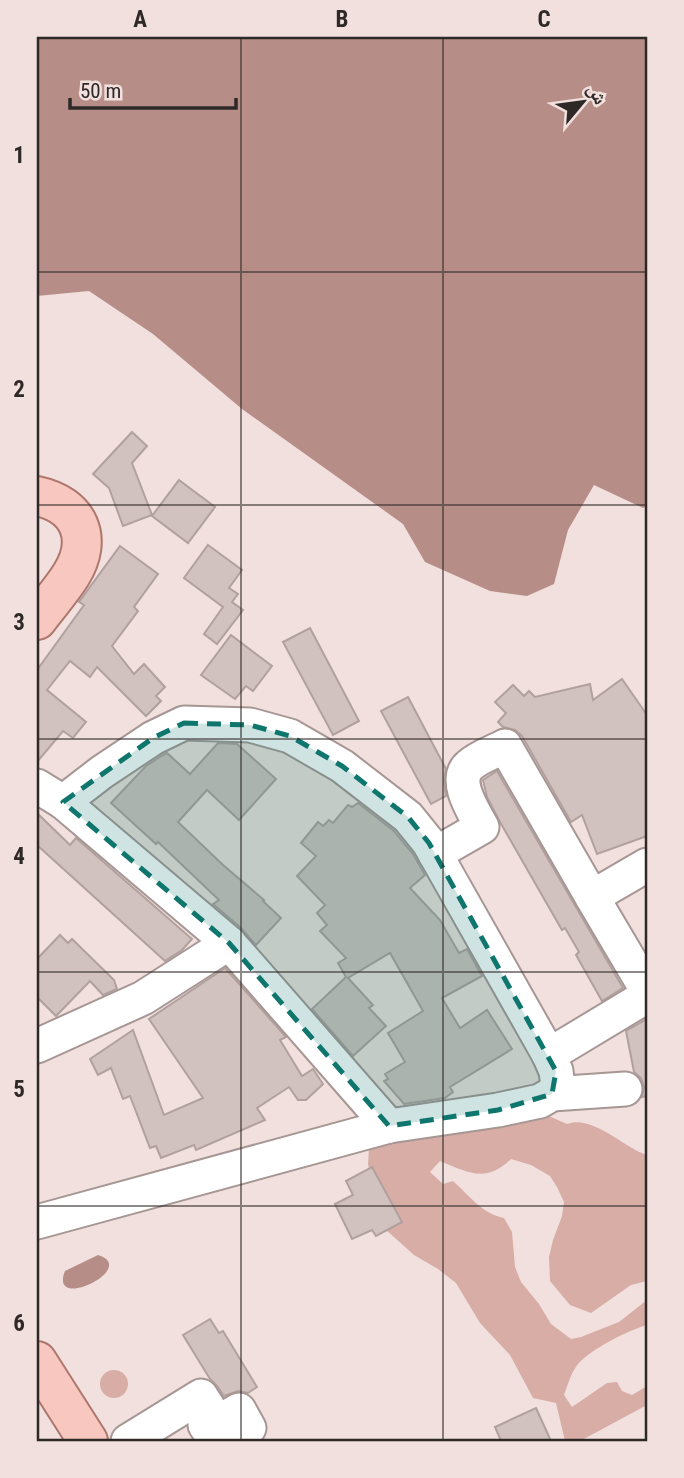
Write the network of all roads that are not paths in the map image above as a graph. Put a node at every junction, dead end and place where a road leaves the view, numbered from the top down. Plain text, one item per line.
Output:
1 (37, 496) edge
2 (37, 620) edge
3 (50, 794) edge
4 (435, 854) junction
5 (647, 865) edge
6 (592, 897) junction
7 (229, 943) junction
8 (647, 993) edge
9 (37, 1046) edge
10 (549, 1055) junction
11 (625, 1088) dead end
12 (552, 1094) junction
13 (389, 1126) junction
14 (37, 1222) edge
15 (37, 1361) edge
16 (219, 1434) edge
17 (88, 1441) edge
18 (128, 1441) edge

1 - 2 main road
3 - 4 street
3 - 7 street
4 - 6 street
4 - 10 street
5 - 6 street
6 - 8 street
7 - 9 street
7 - 13 street
8 - 10 street
10 - 12 street
11 - 12 street
12 - 13 street
13 - 14 street
15 - 17 main road
16 - 18 street

